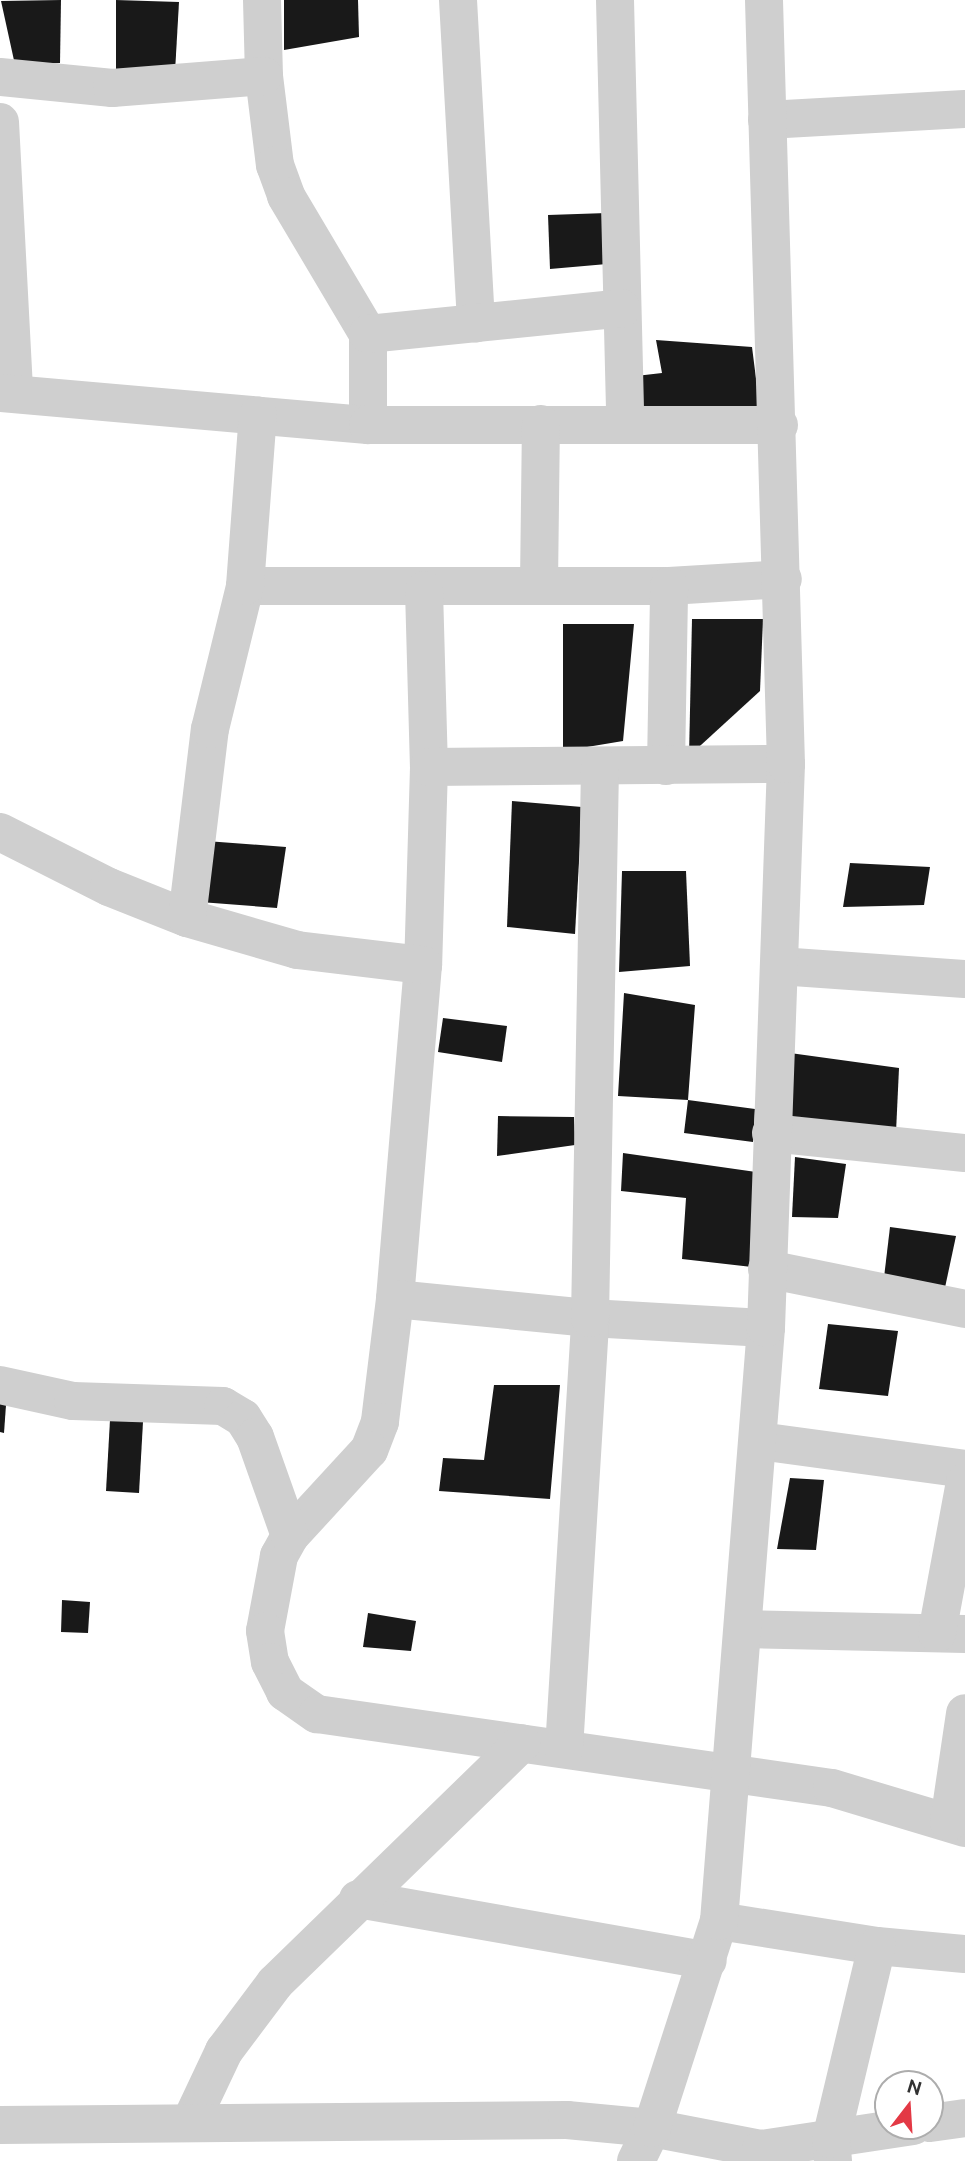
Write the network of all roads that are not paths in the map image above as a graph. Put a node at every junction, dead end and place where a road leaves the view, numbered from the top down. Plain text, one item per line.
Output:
1 (262, 0) edge
2 (458, 0) edge
3 (615, 0) edge
4 (764, 0) edge
5 (264, 76) junction
6 (0, 77) edge
7 (965, 109) edge
8 (767, 120) junction
9 (0, 122) edge
10 (622, 308) junction
11 (476, 323) junction
12 (368, 334) junction
13 (7, 393) edge
14 (258, 415) junction
15 (541, 424) junction
16 (625, 424) junction
17 (368, 425) junction
18 (779, 425) junction
19 (783, 579) junction
20 (539, 584) junction
21 (245, 586) junction
22 (669, 586) junction
23 (424, 590) junction
24 (786, 764) junction
25 (666, 766) junction
26 (429, 767) junction
27 (600, 768) junction
28 (0, 832) edge
29 (187, 918) junction
30 (423, 965) junction
31 (779, 966) junction
32 (965, 979) edge
33 (771, 1133) junction
34 (963, 1142) edge
35 (768, 1269) junction
36 (396, 1299) junction
37 (965, 1309) edge
38 (590, 1318) junction
39 (766, 1328) junction
40 (0, 1385) edge
41 (759, 1441) junction
42 (965, 1469) edge
43 (965, 1482) edge
44 (290, 1536) junction
45 (744, 1629) junction
46 (951, 1633) edge
47 (965, 1713) edge
48 (522, 1743) junction
49 (564, 1749) junction
50 (733, 1773) junction
51 (957, 1825) edge
52 (358, 1899) junction
53 (719, 1921) junction
54 (877, 1946) junction
55 (965, 1954) edge
56 (708, 1961) junction
57 (965, 2118) edge
58 (944, 2121) edge
59 (190, 2123) junction
60 (0, 2125) edge
61 (874, 2138) edge
62 (644, 2145) edge
63 (832, 2150) edge

1 - 5 street
2 - 11 street
3 - 10 street
4 - 8 street
5 - 6 street
5 - 12 street
7 - 8 street
8 - 18 street
9 - 13 street
10 - 11 street
10 - 16 street
11 - 12 street
12 - 17 street
13 - 14 street
14 - 17 street
14 - 21 street
15 - 16 street
15 - 17 street
15 - 20 street
16 - 18 street
18 - 19 street
19 - 22 street
19 - 24 street
20 - 22 street
20 - 23 street
21 - 23 street
21 - 29 street
22 - 25 street
23 - 26 street
24 - 25 street
24 - 31 street
25 - 27 street
26 - 27 street
26 - 30 street
27 - 38 street
28 - 29 street
29 - 30 street
30 - 36 street
31 - 32 street
31 - 33 street
33 - 34 street
33 - 35 street
35 - 37 street
35 - 39 street
36 - 38 street
36 - 44 street
38 - 39 street
38 - 49 street
39 - 41 street
40 - 44 street
41 - 42 street
41 - 45 street
43 - 46 street
44 - 48 street
45 - 46 street
45 - 50 street
47 - 51 street
48 - 49 street
48 - 52 street
49 - 50 street
50 - 51 street
50 - 53 street
52 - 56 street
52 - 59 street
53 - 54 street
53 - 56 street
54 - 55 street
54 - 63 street
56 - 62 street
57 - 58 street
59 - 60 street
59 - 62 street
61 - 63 street
62 - 63 street

